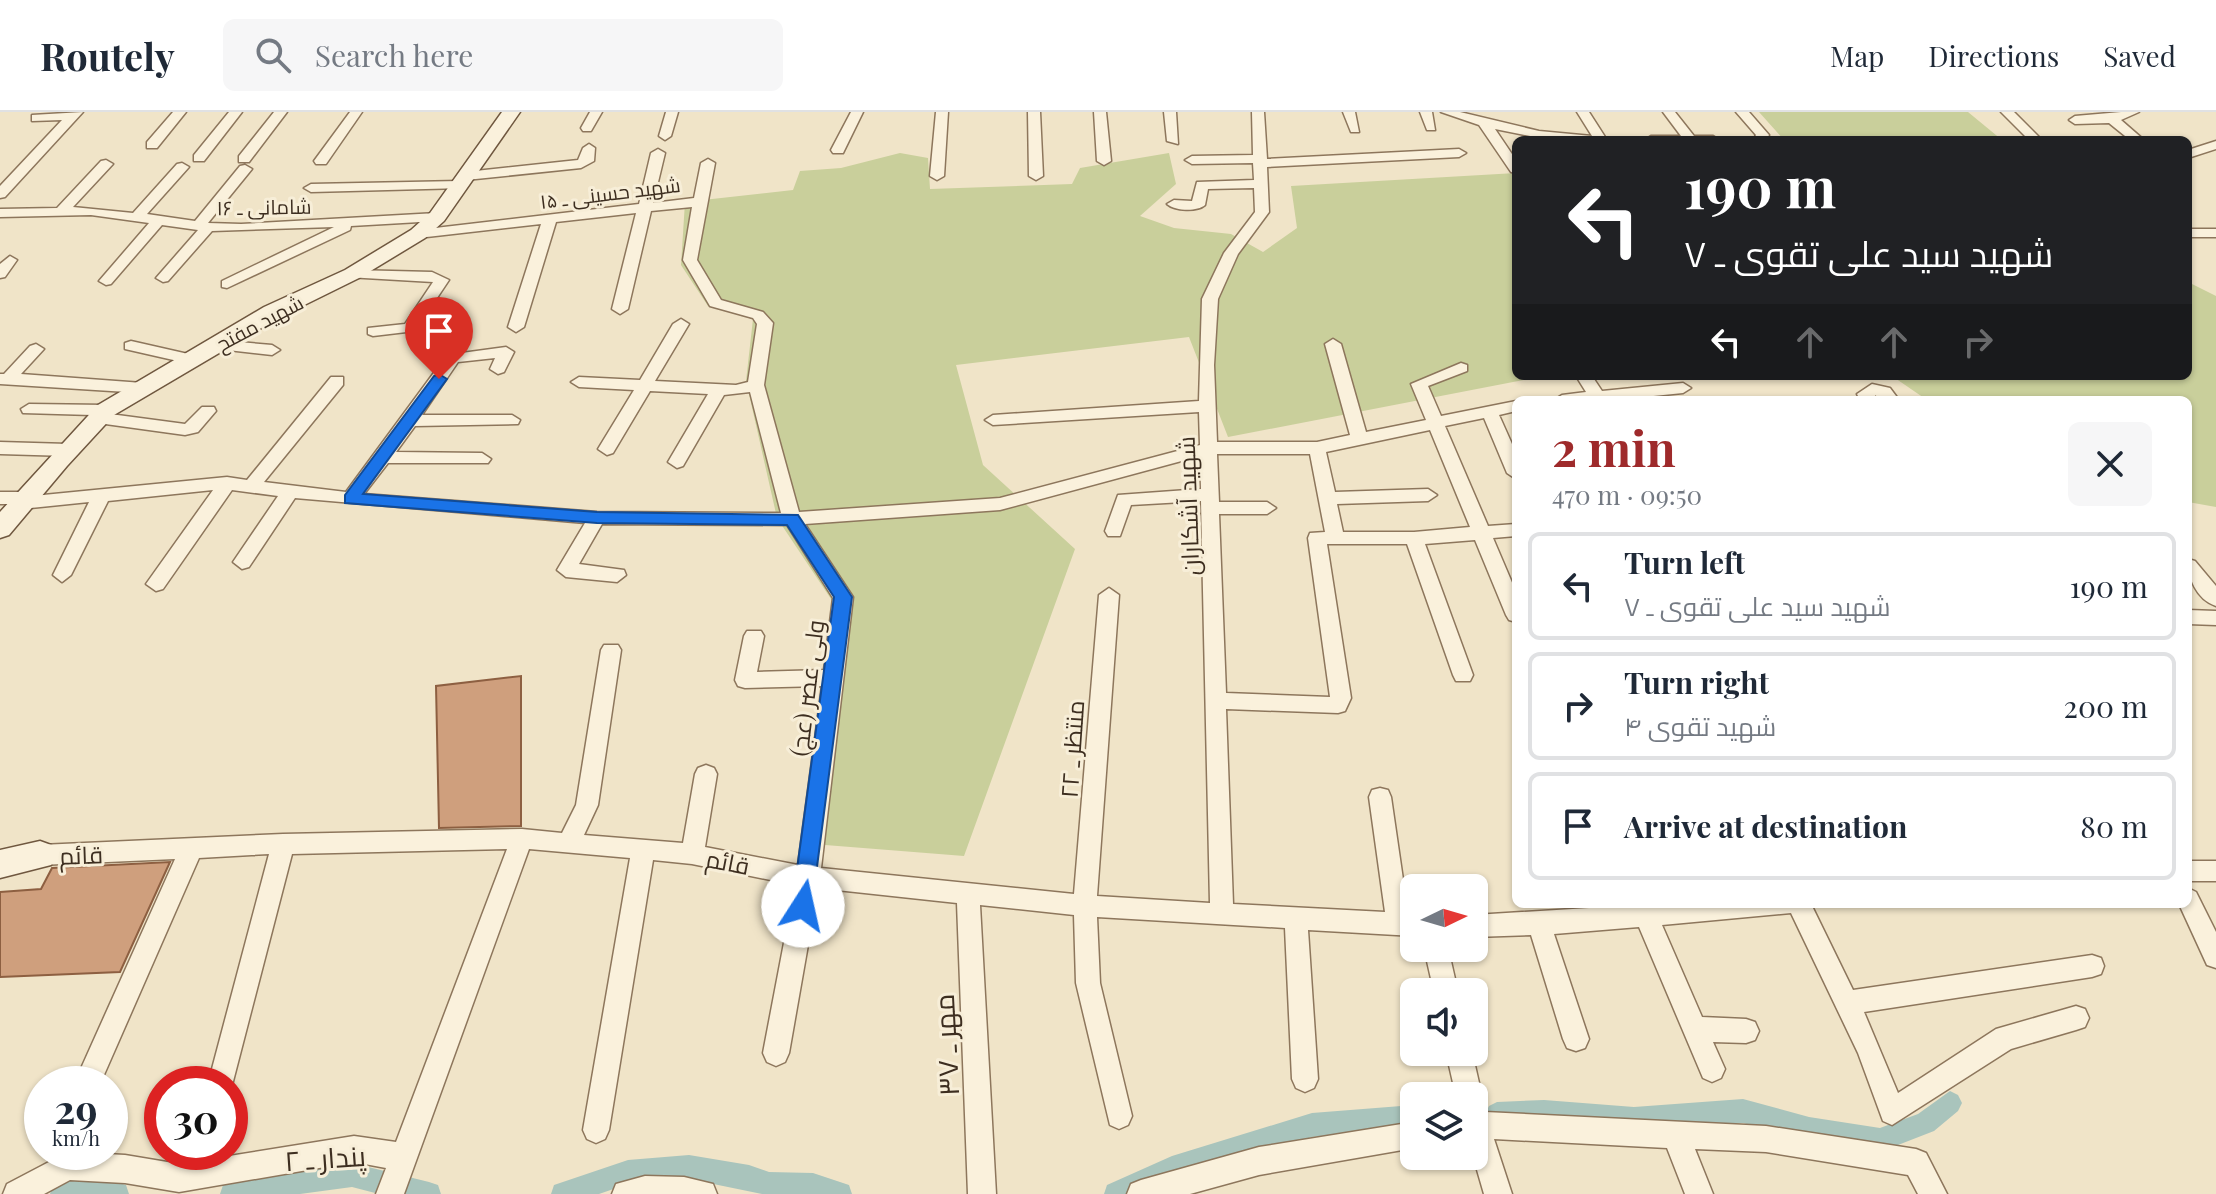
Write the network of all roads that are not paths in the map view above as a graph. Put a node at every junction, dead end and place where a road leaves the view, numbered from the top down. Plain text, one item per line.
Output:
1 (180, 112) edge
2 (236, 112) edge
3 (281, 112) edge
4 (356, 112) edge
5 (511, 112) edge
6 (596, 112) edge
7 (672, 112) edge
8 (857, 112) edge
9 (942, 112) edge
10 (1034, 112) edge
11 (1100, 112) edge
12 (1170, 112) edge
13 (1258, 112) edge
14 (1349, 112) edge
15 (1426, 112) edge
16 (1447, 112) edge
17 (1500, 112) edge
18 (1583, 112) edge
19 (1669, 112) edge
20 (1742, 112) edge
21 (2007, 112) edge
22 (2133, 112) edge
23 (75, 114) edge
24 (36, 118) dead end
25 (2112, 119) junction
26 (2075, 120) dead end
27 (1484, 123) junction
28 (1431, 127) dead end
29 (587, 128) dead end
30 (1355, 129) dead end
31 (1510, 131) junction
32 (665, 136) dead end
33 (1534, 136) edge
34 (1598, 136) edge
35 (1688, 136) edge
36 (1762, 136) edge
37 (2032, 136) edge
38 (2133, 136) edge
39 (1173, 141) dead end
40 (152, 145) dead end
41 (2216, 145) edge
42 (589, 148) dead end
43 (838, 150) dead end
44 (658, 153) dead end
45 (1459, 153) dead end
46 (2192, 153) edge
47 (199, 158) dead end
48 (1192, 160) dead end
49 (321, 161) dead end
50 (1104, 161) dead end
51 (1261, 161) junction
52 (708, 163) dead end
53 (1512, 163) edge
54 (106, 164) dead end
55 (182, 167) dead end
56 (937, 176) dead end
57 (1036, 176) dead end
58 (463, 181) junction
59 (1261, 184) junction
60 (311, 188) dead end
61 (0, 194) edge
62 (700, 203) junction
63 (1174, 204) dead end
64 (645, 210) junction
65 (61, 212) junction
66 (0, 213) edge
67 (137, 217) junction
68 (437, 217) junction
69 (550, 219) junction
70 (159, 220) junction
71 (352, 223) junction
72 (204, 226) junction
73 (2192, 233) edge
74 (418, 234) junction
75 (2214, 234) edge
76 (10, 260) dead end
77 (0, 274) edge
78 (352, 274) junction
79 (163, 278) dead end
80 (106, 281) dead end
81 (227, 284) dead end
82 (620, 309) dead end
83 (681, 324) dead end
84 (516, 327) dead end
85 (373, 331) dead end
86 (1333, 344) dead end
87 (216, 345) junction
88 (131, 346) dead end
89 (36, 349) dead end
90 (272, 350) dead end
91 (191, 359) junction
92 (1461, 368) dead end
93 (498, 369) dead end
94 (4, 379) edge
95 (337, 381) dead end
96 (579, 382) dead end
97 (647, 385) junction
98 (756, 385) junction
99 (143, 388) junction
100 (1684, 388) edge
101 (719, 389) junction
102 (1607, 396) edge
103 (1866, 396) edge
104 (1888, 396) edge
105 (1207, 406) junction
106 (1512, 407) edge
107 (29, 409) dead end
108 (208, 411) dead end
109 (1489, 411) junction
110 (102, 414) junction
111 (512, 420) dead end
112 (993, 420) dead end
113 (410, 421) junction
114 (1438, 424) junction
115 (1360, 439) junction
116 (0, 448) edge
117 (1210, 448) junction
118 (1317, 448) junction
119 (607, 449) dead end
120 (68, 450) junction
121 (382, 457) junction
122 (482, 459) dead end
123 (677, 462) dead end
124 (1512, 464) edge
125 (227, 483) junction
126 (252, 485) junction
127 (290, 491) junction
128 (103, 493) junction
129 (1428, 495) dead end
130 (1327, 498) junction
131 (351, 499) junction
132 (16, 500) edge
133 (1211, 501) junction
134 (1267, 508) dead end
135 (597, 518) junction
136 (792, 519) junction
137 (0, 529) edge
138 (1512, 530) edge
139 (1114, 531) dead end
140 (1482, 534) junction
141 (1335, 538) junction
142 (1414, 538) junction
143 (242, 562) dead end
144 (2192, 571) edge
145 (62, 575) dead end
146 (617, 575) dead end
147 (156, 584) dead end
148 (1109, 595) dead end
149 (2216, 599) edge
150 (1512, 605) edge
151 (2192, 617) edge
152 (2216, 618) edge
153 (754, 636) dead end
154 (611, 650) dead end
155 (1463, 675) dead end
156 (833, 678) junction
157 (1217, 701) junction
158 (706, 774) dead end
159 (1380, 797) dead end
160 (522, 839) junction
161 (568, 843) junction
162 (283, 844) junction
163 (191, 849) junction
164 (643, 849) junction
165 (0, 854) edge
166 (692, 854) junction
167 (40, 855) junction
168 (0, 864) edge
169 (2192, 871) edge
170 (2216, 871) edge
171 (808, 877) junction
172 (968, 894) junction
173 (1400, 895) edge
174 (1085, 906) junction
175 (2192, 907) edge
176 (1739, 908) edge
177 (1801, 908) edge
178 (1222, 914) junction
179 (1646, 916) junction
180 (1296, 920) junction
181 (1539, 924) junction
182 (1400, 925) edge
183 (1488, 926) edge
184 (2216, 957) edge
185 (2092, 966) dead end
186 (1847, 1003) junction
187 (2076, 1018) dead end
188 (1693, 1029) junction
189 (1746, 1031) dead end
190 (1576, 1039) dead end
191 (776, 1053) dead end
192 (95, 1066) edge
193 (226, 1066) edge
194 (1712, 1069) dead end
195 (1305, 1079) dead end
196 (1119, 1116) dead end
197 (1488, 1123) edge
198 (596, 1130) dead end
199 (1675, 1133) junction
200 (1400, 1137) edge
201 (403, 1157) junction
202 (248, 1159) edge
203 (1488, 1163) edge
204 (50, 1170) edge
205 (191, 1170) edge
206 (46, 1178) junction
207 (1143, 1193) edge
208 (17, 1194) edge
209 (390, 1194) edge
210 (626, 1194) edge
211 (703, 1194) edge
212 (982, 1194) edge
213 (1498, 1194) edge
214 (1699, 1194) edge
215 (1933, 1194) edge

1 - 40 street
2 - 47 street
3 - 72 street
4 - 49 street
5 - 58 street, شهید مفتح
6 - 29 street
7 - 32 street
8 - 43 street
9 - 56 street
10 - 57 street
11 - 50 street
12 - 39 street
13 - 51 street, شهید آشکاران
14 - 30 street
15 - 28 street
16 - 27 street
17 - 31 street
18 - 34 street
19 - 35 street
20 - 36 street
21 - 37 street
22 - 25 street
23 - 24 street
23 - 61 street
25 - 26 street
25 - 38 street
27 - 31 street
27 - 53 street
31 - 33 street
41 - 46 street
42 - 58 street
44 - 64 street
45 - 51 street
48 - 51 street
51 - 59 street, شهید آشکاران
52 - 62 street
54 - 65 street
55 - 67 street
58 - 60 street
58 - 68 street, شهید مفتح
59 - 63 street
59 - 105 street, شهید آشکاران
62 - 64 street, شهید حسینی ـ ۱۵
62 - 98 street, شهید حسینی ـ ۱۵
64 - 69 street, شهید حسینی ـ ۱۵
64 - 82 street
65 - 66 street, شامانی ـ ۱۶
65 - 67 street, شامانی ـ ۱۶
67 - 70 street, شامانی ـ ۱۶
68 - 71 street, شامانی ـ ۱۶
68 - 74 street, شهید مفتح
69 - 74 street, شهید حسینی ـ ۱۵
69 - 84 street
70 - 72 street, شامانی ـ ۱۶
70 - 80 street
71 - 72 street, شامانی ـ ۱۶
71 - 81 street
72 - 79 street
73 - 75 street
74 - 78 street, شهید مفتح
76 - 77 street
78 - 85 street
78 - 87 street, شهید مفتح
83 - 97 street
86 - 115 street
87 - 90 street
87 - 91 street, شهید مفتح
88 - 91 street
89 - 94 street
91 - 99 street, شهید مفتح
92 - 114 street
93 - 113 street
94 - 99 street
95 - 126 street
96 - 97 street
97 - 101 street
97 - 119 street
98 - 101 street
98 - 136 street, ولی عصر (عج)
99 - 110 street, شهید مفتح
100 - 102 street
101 - 123 street
103 - 104 street
105 - 112 street
105 - 117 street, شهید آشکاران
106 - 109 street
107 - 110 street
108 - 110 street
109 - 114 street
109 - 124 street
110 - 120 street, شهید مفتح
111 - 113 street
113 - 121 street
114 - 115 street
114 - 140 street
115 - 118 street
116 - 120 street
117 - 118 street
117 - 133 street, شهید آشکاران
117 - 136 street
118 - 130 street
120 - 132 street, شهید مفتح
121 - 122 street
121 - 131 street
125 - 126 street
125 - 128 street
125 - 147 street
126 - 127 street
127 - 131 street
127 - 143 street
128 - 132 street
128 - 145 street
129 - 130 street
130 - 141 street
131 - 135 street
132 - 137 street, شهید مفتح
133 - 134 street
133 - 139 street
133 - 157 street, شهید آشکاران
135 - 136 street
135 - 146 street
136 - 156 street, ولی عصر (عج)
138 - 140 street
140 - 142 street
140 - 150 street
141 - 142 street
141 - 157 street
142 - 155 street
144 - 149 street
148 - 174 street, منتظر ـ ۲۲
151 - 152 street
153 - 156 street
154 - 161 street
156 - 171 street, ولی عصر (عج)
157 - 178 street, شهید آشکاران
158 - 166 street
159 - 173 street
160 - 161 street, قائم
160 - 162 street, قائم
160 - 201 street
161 - 164 street, قائم
162 - 163 street, قائم
162 - 193 street
163 - 167 street, قائم
163 - 192 street
164 - 166 street, قائم
164 - 198 street
165 - 167 street
166 - 171 street, قائم
167 - 168 street
169 - 170 street
171 - 172 street, قائم
171 - 191 street, ولی عصر (عج)
172 - 174 street, قائم
172 - 212 street, مهر ـ ۳۷
174 - 178 street, قائم
174 - 196 street, منتظر ـ ۲۲
175 - 184 street
176 - 179 street
177 - 186 street
178 - 180 street, قائم
179 - 181 street
179 - 188 street
180 - 182 street, قائم
180 - 195 street
181 - 183 street
181 - 190 street
185 - 186 street
186 - 187 street
188 - 189 street
188 - 194 street
197 - 199 street
199 - 214 street
199 - 215 street
200 - 207 street
201 - 202 street, پندار ـ ۲
201 - 209 street
203 - 213 street
204 - 206 street
205 - 206 street, پندار ـ ۲
206 - 208 street, پندار ـ ۲
210 - 211 street

